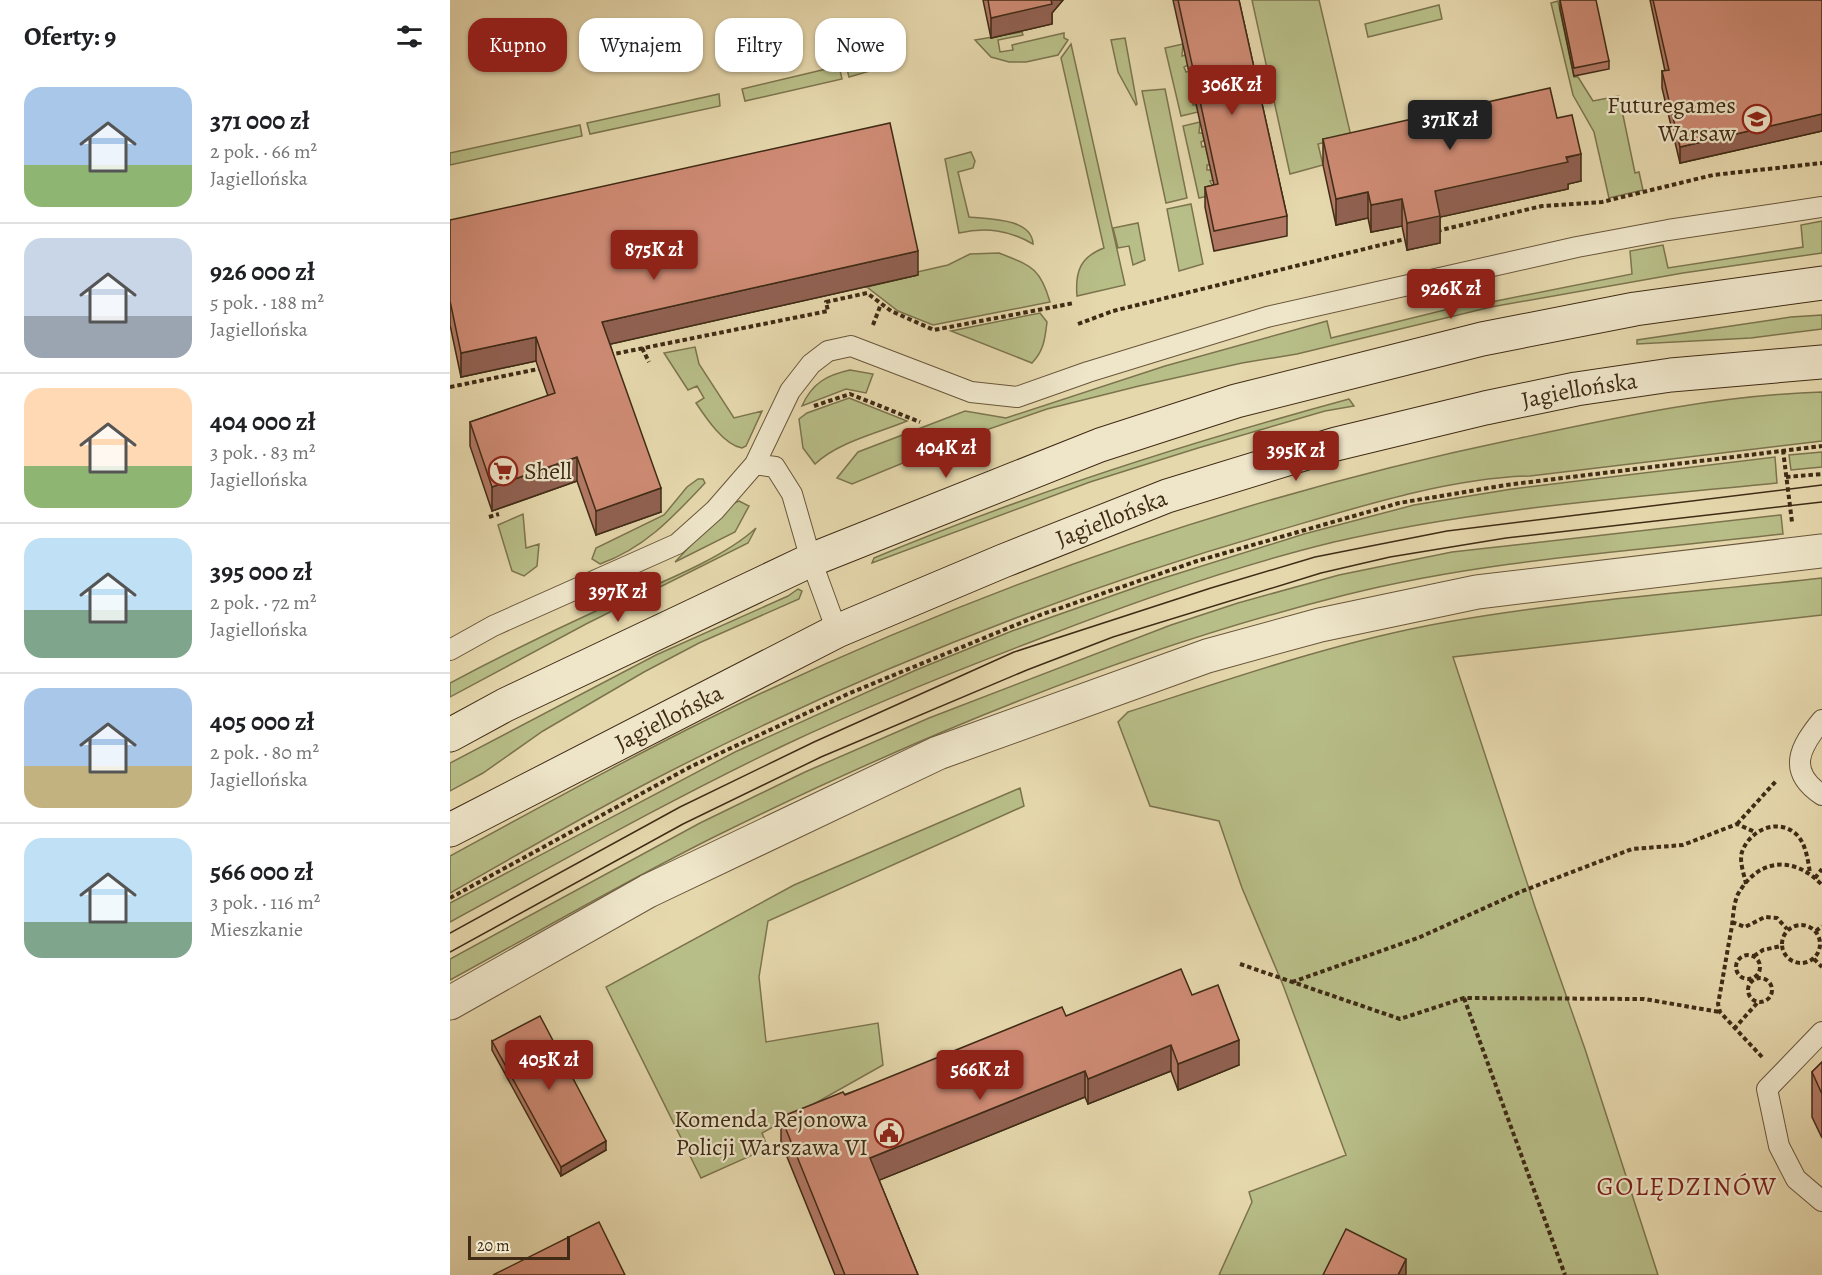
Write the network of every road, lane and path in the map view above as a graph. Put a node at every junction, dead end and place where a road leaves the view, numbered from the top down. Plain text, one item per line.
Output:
1 (1822, 163) edge
2 (1822, 207) edge
3 (1437, 231) edge
4 (1405, 239) edge
5 (1822, 283) edge
6 (1074, 303) dead end
7 (1078, 324) dead end
8 (642, 348) junction
9 (608, 355) edge
10 (650, 362) dead end
11 (1822, 362) edge
12 (551, 367) edge
13 (450, 387) edge
14 (777, 418) junction
15 (920, 422) dead end
16 (1822, 447) edge
17 (1783, 450) junction
18 (755, 464) junction
19 (1822, 474) edge
20 (1786, 477) junction
21 (499, 514) dead end
22 (489, 517) dead end
23 (1809, 552) edge
24 (810, 560) junction
25 (837, 631) junction
26 (450, 650) edge
27 (1822, 720) edge
28 (450, 735) edge
29 (1800, 761) junction
30 (1822, 795) edge
31 (1737, 824) junction
32 (450, 830) edge
33 (1755, 832) junction
34 (1822, 869) edge
35 (1811, 874) junction
36 (1815, 878) junction
37 (1746, 884) junction
38 (1822, 885) edge
39 (450, 898) edge
40 (1732, 922) junction
41 (1822, 926) edge
42 (1787, 929) junction
43 (1816, 932) junction
44 (1781, 946) junction
45 (1754, 956) junction
46 (1814, 958) junction
47 (1240, 964) dead end
48 (1822, 967) edge
49 (1754, 978) junction
50 (1292, 982) junction
51 (1464, 998) junction
52 (1758, 1002) junction
53 (450, 1003) edge
54 (1720, 1012) junction
55 (1734, 1029) junction
56 (1822, 1032) edge
57 (1771, 1050) dead end
58 (1822, 1201) edge
59 (1564, 1275) edge

1 - 3 path
2 - 14 lane
4 - 7 path
5 - 24 main road
6 - 8 path
8 - 9 path
8 - 10 path
11 - 25 main road, Jagiellońska
12 - 13 path
14 - 15 path
14 - 18 lane
16 - 17 path
17 - 20 path
17 - 39 path
18 - 24 lane
18 - 26 lane
19 - 20 path
20 - 23 path
21 - 22 path
23 - 53 main road
24 - 25 lane
24 - 28 main road
25 - 32 main road, Jagiellońska
27 - 29 lane
29 - 30 lane
29 - 31 path
31 - 33 path
31 - 50 path
33 - 35 path
33 - 37 path
34 - 36 path
35 - 36 path
35 - 37 path
36 - 38 path
37 - 40 path
40 - 42 path
40 - 54 path
41 - 43 path
42 - 43 path
42 - 44 path
43 - 46 path
44 - 45 path
44 - 46 path
45 - 49 path
45 - 49 path
46 - 48 path
47 - 50 path
49 - 52 path
49 - 52 path
50 - 51 path
51 - 54 path
51 - 59 path
52 - 55 path
54 - 55 path
55 - 57 path
56 - 58 lane

